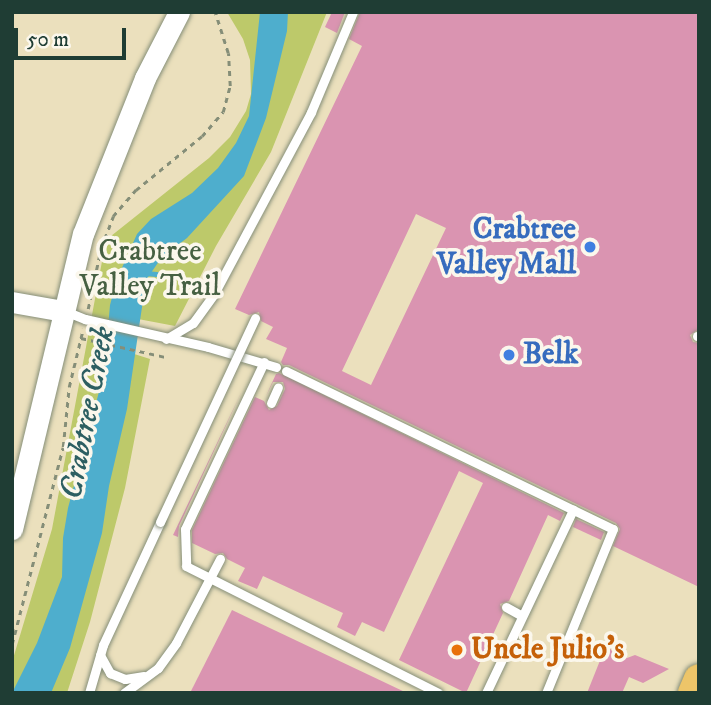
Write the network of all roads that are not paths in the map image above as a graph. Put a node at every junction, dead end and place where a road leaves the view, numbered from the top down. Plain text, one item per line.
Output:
1 (179, 12) edge
2 (353, 12) edge
3 (12, 302) edge
4 (63, 311) junction
5 (255, 318) dead end
6 (166, 339) junction
7 (264, 362) junction
8 (276, 367) dead end
9 (286, 371) dead end
10 (278, 387) dead end
11 (271, 403) dead end
12 (573, 510) junction
13 (12, 529) edge
14 (220, 559) dead end
15 (210, 580) junction
16 (506, 607) dead end
17 (522, 616) junction
18 (100, 655) junction
19 (149, 675) junction
20 (699, 678) edge
21 (136, 689) edge
22 (89, 693) edge
23 (124, 693) edge
24 (438, 693) edge
25 (486, 693) edge
26 (546, 693) edge
27 (693, 693) edge

1 - 4 street
2 - 6 lane
3 - 4 street
4 - 6 lane
4 - 13 street
5 - 18 lane, bridge
6 - 7 lane
7 - 8 lane
7 - 15 lane
9 - 12 lane
10 - 11 lane
12 - 17 lane
12 - 26 lane
14 - 15 lane
15 - 19 lane
15 - 24 lane
16 - 17 lane
17 - 25 lane
18 - 19 lane
18 - 22 lane
19 - 21 lane
20 - 27 highway
21 - 23 lane

